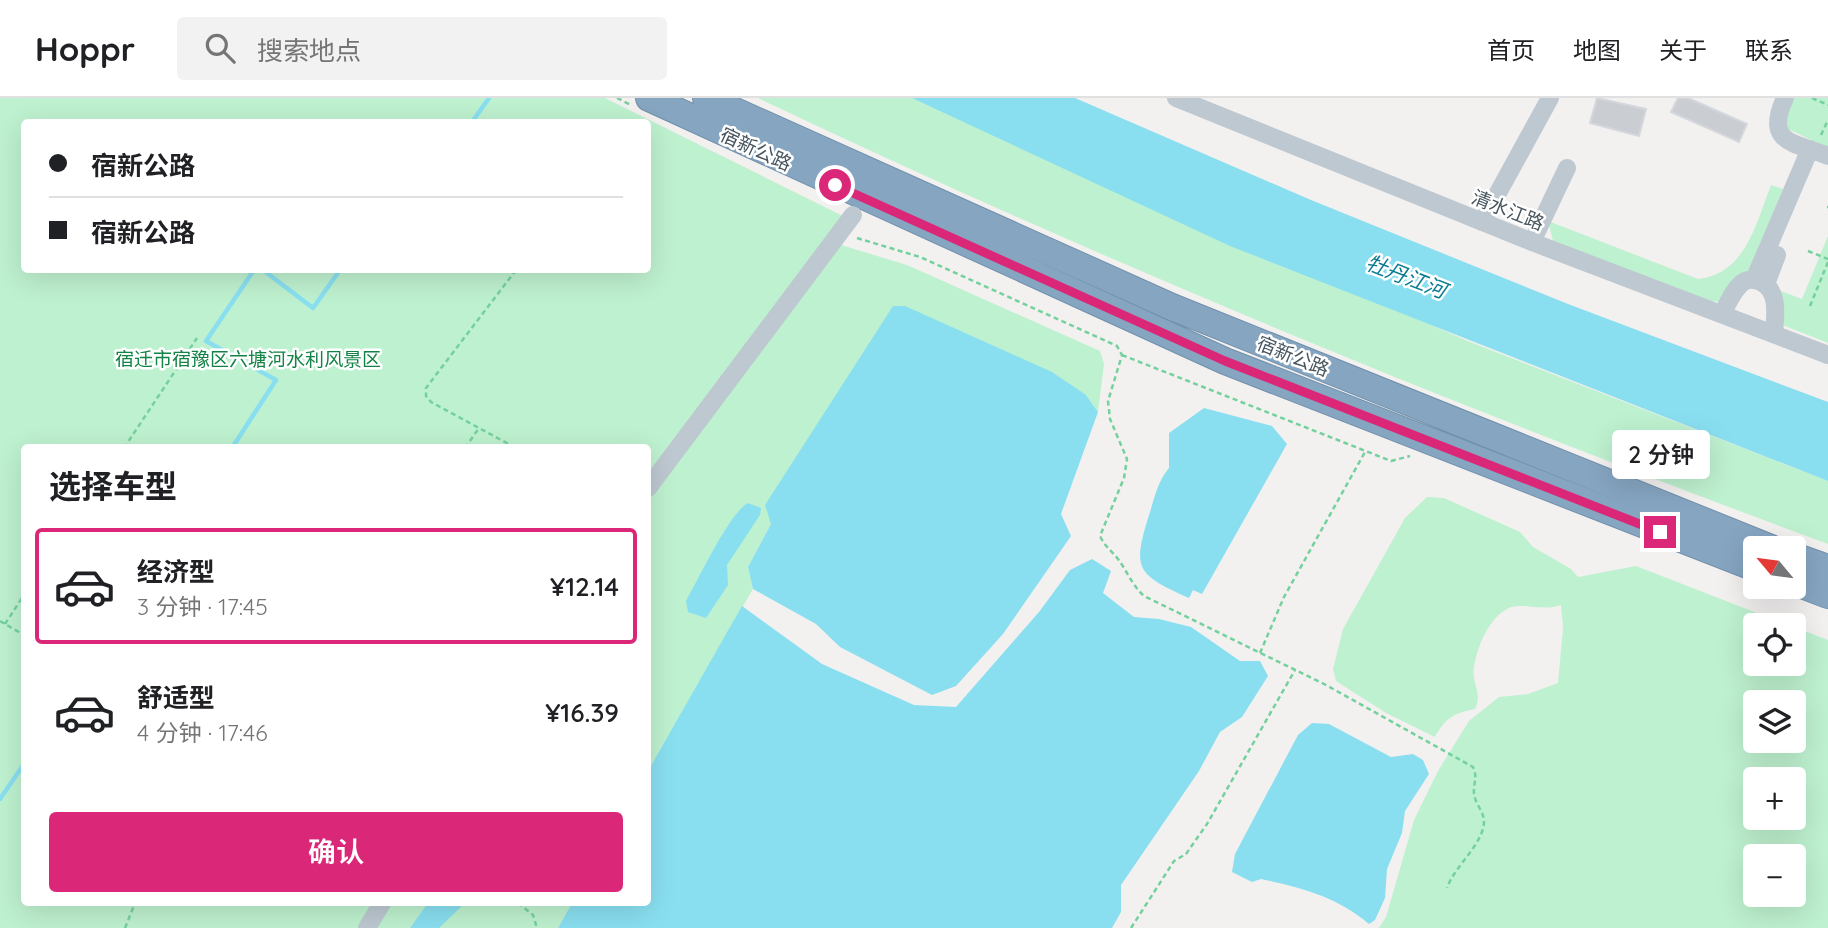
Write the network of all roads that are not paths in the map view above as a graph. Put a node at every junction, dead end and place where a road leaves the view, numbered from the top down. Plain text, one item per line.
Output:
1 (649, 98) edge
2 (706, 98) edge
3 (1176, 98) edge
4 (1550, 98) edge
5 (1785, 98) edge
6 (1820, 153) edge
7 (1567, 168) dead end
8 (853, 215) dead end
9 (1482, 222) junction
10 (1532, 242) junction
11 (1760, 282) junction
12 (1721, 314) junction
13 (1774, 334) junction
14 (1828, 355) edge
15 (651, 484) edge
16 (1743, 537) edge
17 (1806, 561) edge
18 (1743, 563) edge
19 (1828, 569) edge
20 (1806, 587) edge
21 (1828, 595) edge
22 (380, 906) edge
23 (367, 928) edge

1 - 18 highway, 宿新公路
2 - 16 highway, 宿新公路
3 - 9 street, 清水江路
4 - 9 street
5 - 6 street
6 - 11 street
7 - 10 street
8 - 15 street
9 - 10 street, 清水江路
10 - 12 street, 清水江路
11 - 12 street
11 - 13 street
12 - 13 street, 清水江路
13 - 14 street, 清水江路
17 - 19 highway
20 - 21 highway
22 - 23 street

